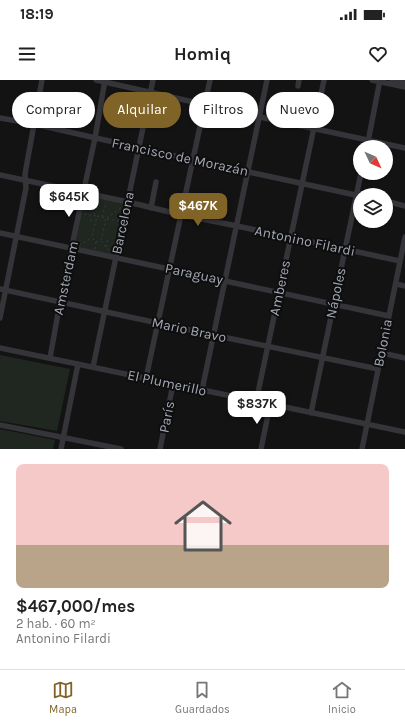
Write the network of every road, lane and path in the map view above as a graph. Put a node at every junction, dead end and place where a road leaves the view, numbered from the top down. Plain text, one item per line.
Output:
1 (42, 80) edge
2 (96, 80) edge
3 (153, 80) edge
4 (210, 80) edge
5 (267, 80) edge
6 (324, 80) edge
7 (372, 80) edge
8 (392, 80) edge
9 (105, 81) edge
10 (382, 81) edge
11 (405, 83) edge
12 (405, 87) edge
13 (40, 92) edge
14 (146, 92) edge
15 (150, 92) edge
16 (208, 92) edge
17 (322, 92) edge
18 (260, 117) junction
19 (0, 118) edge
20 (266, 118) edge
21 (12, 120) edge
22 (33, 128) edge
23 (51, 128) edge
24 (143, 128) edge
25 (200, 128) edge
26 (314, 128) joint
27 (95, 138) junction
28 (368, 140) joint
29 (393, 145) edge
30 (139, 148) junction
31 (405, 148) edge
32 (193, 160) junction
33 (248, 172) junction
34 (0, 175) edge
35 (25, 181) junction
36 (156, 182) dead end
37 (302, 184) junction
38 (83, 194) junction
39 (353, 194) edge
40 (107, 198) junction
41 (128, 202) junction
42 (393, 203) edge
43 (405, 206) edge
44 (150, 208) junction
45 (80, 213) junction
46 (182, 215) junction
47 (97, 216) junction
48 (353, 216) edge
49 (102, 218) junction
50 (106, 218) junction
51 (90, 220) dead end
52 (96, 221) junction
53 (124, 222) junction
54 (237, 226) junction
55 (0, 233) edge
56 (16, 236) junction
57 (405, 237) edge
58 (92, 238) junction
59 (108, 238) dead end
60 (291, 238) junction
61 (100, 240) junction
62 (96, 241) junction
63 (106, 247) junction
64 (72, 248) junction
65 (345, 250) junction
66 (94, 253) junction
67 (115, 258) junction
68 (400, 261) junction
69 (170, 269) junction
70 (224, 281) junction
71 (396, 284) junction
72 (405, 286) edge
73 (3, 290) edge
74 (279, 292) junction
75 (60, 302) junction
76 (334, 304) junction
77 (104, 312) junction
78 (389, 316) junction
79 (0, 318) edge
80 (158, 323) junction
81 (212, 335) junction
82 (268, 346) junction
83 (0, 348) edge
84 (382, 353) junction
85 (50, 358) junction
86 (322, 358) junction
87 (405, 358) edge
88 (78, 364) junction
89 (93, 367) junction
90 (378, 370) junction
91 (146, 378) junction
92 (173, 384) junction
93 (202, 390) junction
94 (256, 402) junction
95 (270, 405) junction
96 (310, 412) junction
97 (367, 424) junction
98 (0, 425) edge
99 (405, 432) edge
100 (63, 437) junction
101 (109, 448) edge
102 (61, 449) edge
103 (121, 449) edge
104 (160, 449) edge
105 (261, 449) edge
106 (362, 449) edge

1 - 13 street
2 - 9 street
3 - 15 street, Barcelona
4 - 16 street
5 - 18 street
6 - 17 street, Amberes
7 - 10 street
8 - 11 street
9 - 14 street
9 - 27 street, Amsterdam
10 - 12 street
10 - 28 street
18 - 20 street
18 - 33 street
19 - 21 street, Francisco de Morazán
22 - 35 street
23 - 27 street, Francisco de Morazán
24 - 30 street, Barcelona
25 - 32 street
26 - 28 street
26 - 37 street, Amberes
27 - 30 street, Francisco de Morazán
27 - 38 street, Amsterdam
29 - 31 street
30 - 32 street, Francisco de Morazán
30 - 41 street, Barcelona
32 - 33 street, Francisco de Morazán
32 - 46 street
33 - 37 street, Francisco de Morazán
33 - 54 street
34 - 35 street, Antonino Filardi
35 - 38 street, Antonino Filardi
35 - 56 street
36 - 44 street
37 - 39 street, Francisco de Morazán
37 - 60 street, Amberes
38 - 40 street, Antonino Filardi
38 - 45 street, Amsterdam
38 - 47 path
40 - 41 street, Antonino Filardi
40 - 49 path
41 - 44 street, Antonino Filardi
41 - 50 path
41 - 53 street, Barcelona
42 - 43 street
44 - 46 street, Antonino Filardi
45 - 47 path
45 - 64 street, Amsterdam
46 - 54 street, Antonino Filardi
46 - 69 street
47 - 49 path
47 - 52 path
48 - 65 street, Nápoles
49 - 50 path
50 - 53 path
50 - 61 path
51 - 52 path
52 - 58 path
53 - 67 street, Barcelona
54 - 60 street, Antonino Filardi
54 - 70 street
55 - 56 street, Paraguay
56 - 64 street, Paraguay
56 - 73 street
57 - 68 street, Bolonia
58 - 62 path
58 - 64 path
59 - 63 path
60 - 65 street, Antonino Filardi
60 - 74 street, Amberes
61 - 62 path
61 - 63 path
62 - 66 path
63 - 67 path
64 - 66 street, Paraguay
64 - 75 street, Amsterdam
65 - 68 street, Antonino Filardi
65 - 76 street, Nápoles
66 - 67 street, Paraguay
67 - 69 street, Paraguay
67 - 77 street, Barcelona
68 - 71 street, Bolonia
69 - 70 street, Paraguay
69 - 80 street
70 - 74 street, Paraguay
70 - 81 street
71 - 72 street
71 - 78 street, Bolonia
73 - 75 street, Mario Bravo
73 - 79 street
74 - 76 street, Paraguay
74 - 82 street, Amberes
75 - 77 street, Mario Bravo
75 - 85 street, Amsterdam
76 - 78 street, Paraguay
76 - 86 street, Nápoles
77 - 80 street, Mario Bravo
77 - 89 street, Barcelona
78 - 84 street, Bolonia
80 - 81 street, Mario Bravo
80 - 91 street
81 - 82 street, Mario Bravo
81 - 93 street
82 - 86 street, Mario Bravo
82 - 94 street, Amberes
83 - 85 street, El Plumerillo
84 - 87 street
84 - 90 street, Bolonia
85 - 88 street, El Plumerillo
86 - 90 street, Mario Bravo
86 - 96 street, Nápoles
88 - 89 street, El Plumerillo
88 - 100 street
89 - 91 street, El Plumerillo
90 - 97 street, Bolonia
91 - 92 street, El Plumerillo
92 - 93 street, El Plumerillo
92 - 104 street, París
93 - 94 street, El Plumerillo
94 - 95 street, El Plumerillo
95 - 96 street, El Plumerillo
95 - 105 street
96 - 97 street, El Plumerillo
97 - 99 street, El Plumerillo
97 - 106 street, Bolonia
98 - 100 street
100 - 101 street
100 - 102 street
101 - 103 street

